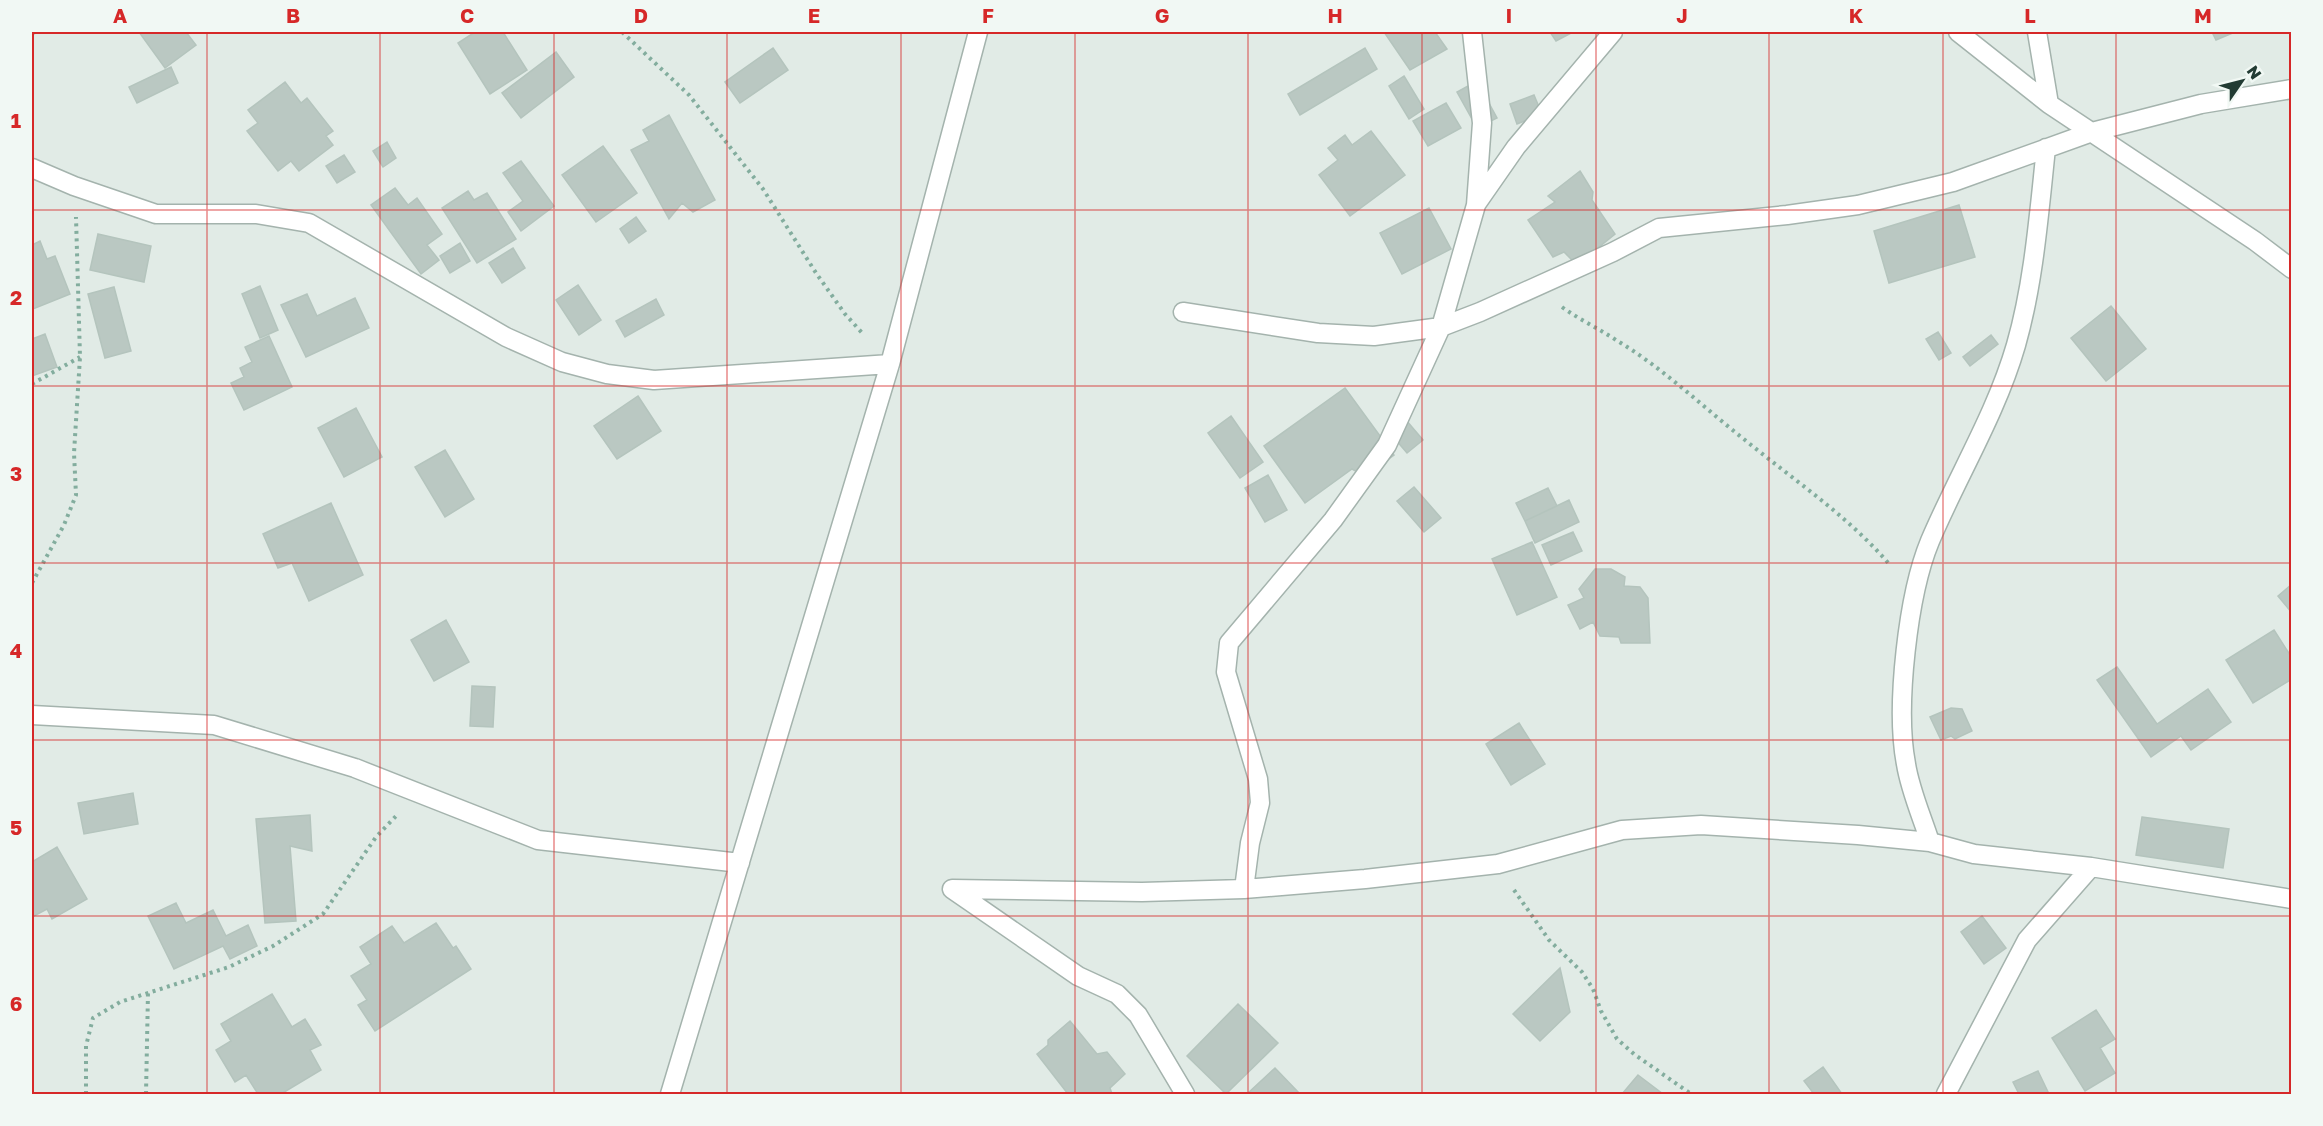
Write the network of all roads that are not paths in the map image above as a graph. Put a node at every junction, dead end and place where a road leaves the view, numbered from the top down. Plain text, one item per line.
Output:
1 (978, 32) edge
2 (1472, 32) edge
3 (1613, 32) edge
4 (1958, 32) edge
5 (2037, 32) edge
6 (2292, 89) edge
7 (2049, 104) junction
8 (2092, 132) junction
9 (2046, 148) junction
10 (32, 168) edge
11 (1476, 205) junction
12 (2292, 269) edge
13 (1183, 312) dead end
14 (1441, 327) junction
15 (890, 364) junction
16 (32, 716) edge
17 (1930, 842) junction
18 (740, 863) junction
19 (2091, 867) junction
20 (1244, 889) junction
21 (2292, 899) edge
22 (670, 1095) edge
23 (1185, 1095) edge
24 (1946, 1095) edge

1 - 15 street
2 - 11 street
3 - 11 street
4 - 7 street
5 - 7 street
6 - 8 street
7 - 8 street
8 - 9 street
8 - 12 street
9 - 14 street
9 - 17 street
10 - 15 street
11 - 14 street
13 - 14 street
14 - 20 street
15 - 18 street
16 - 18 street
17 - 19 street
17 - 20 street
18 - 22 street
19 - 21 street
19 - 24 street
20 - 23 street

